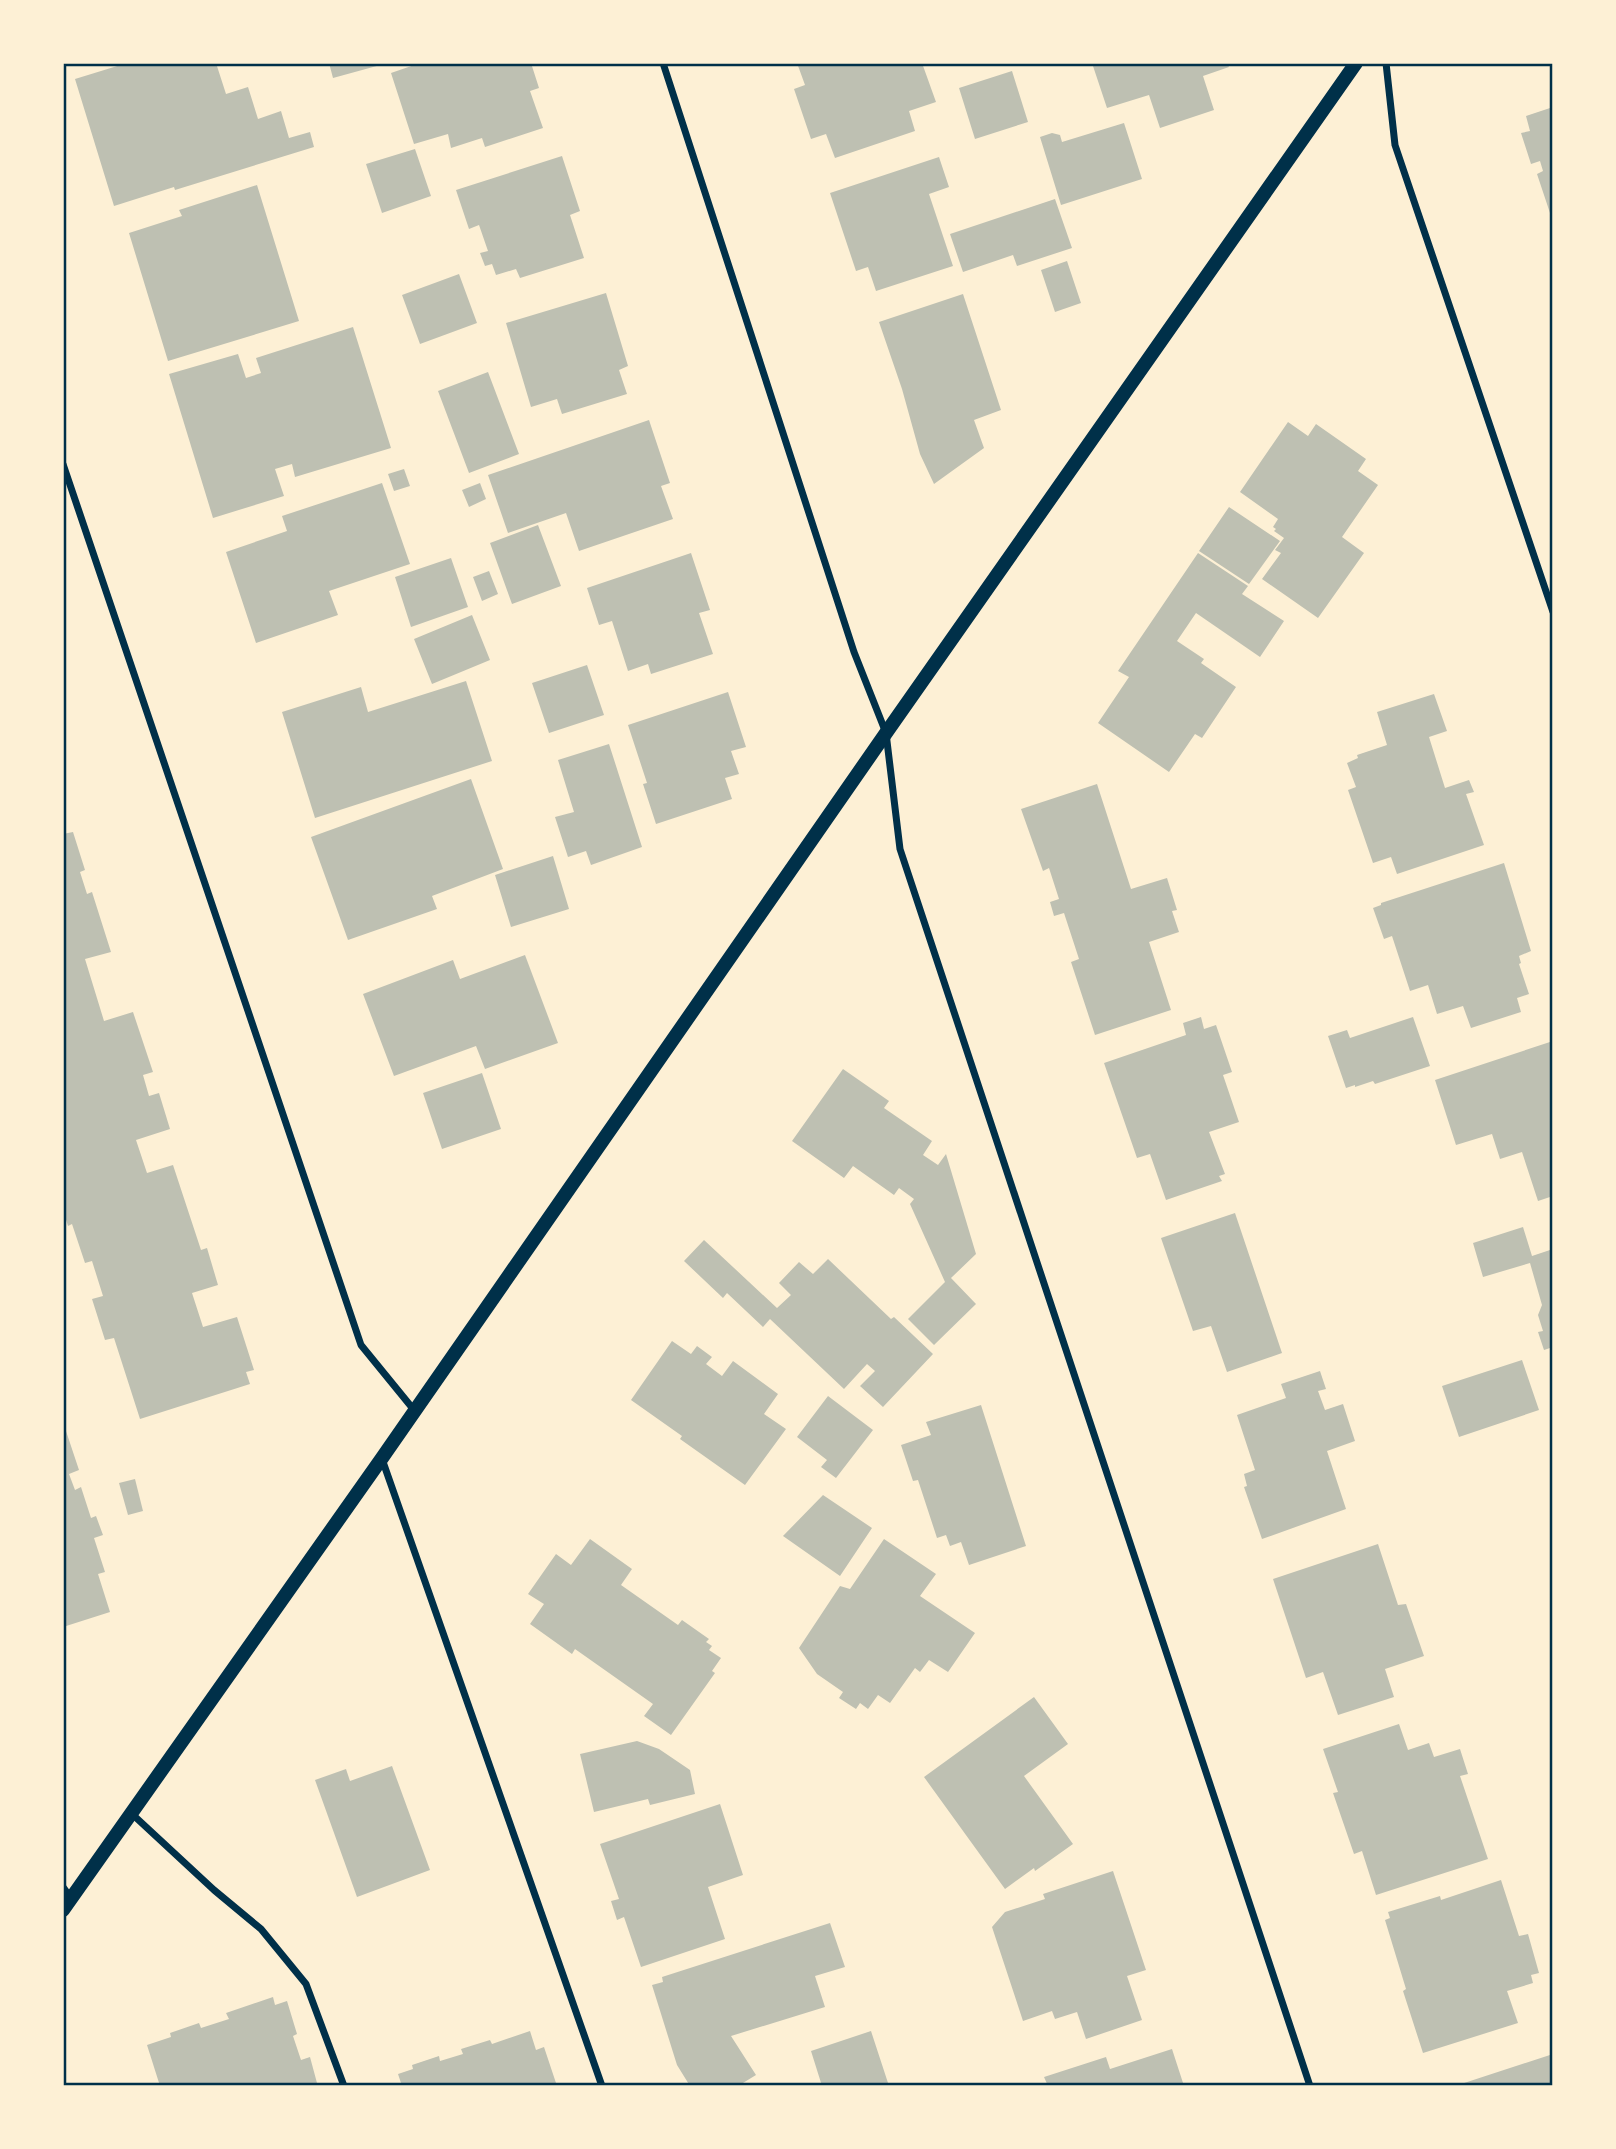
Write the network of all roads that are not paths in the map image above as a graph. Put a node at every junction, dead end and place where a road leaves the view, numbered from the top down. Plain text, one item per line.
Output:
1 (663, 63) edge
2 (1356, 63) edge
3 (1385, 63) edge
4 (63, 464) edge
5 (1553, 612) edge
6 (886, 733) junction
7 (414, 1410) junction
8 (382, 1458) junction
9 (131, 1813) junction
10 (66, 1899) edge
11 (344, 2086) edge
12 (602, 2086) edge
13 (1310, 2086) edge

1 - 6 street
2 - 6 main road
3 - 5 street
4 - 7 street
6 - 7 main road
6 - 13 street
7 - 8 main road
8 - 9 main road
8 - 12 street
9 - 10 main road
9 - 11 street

